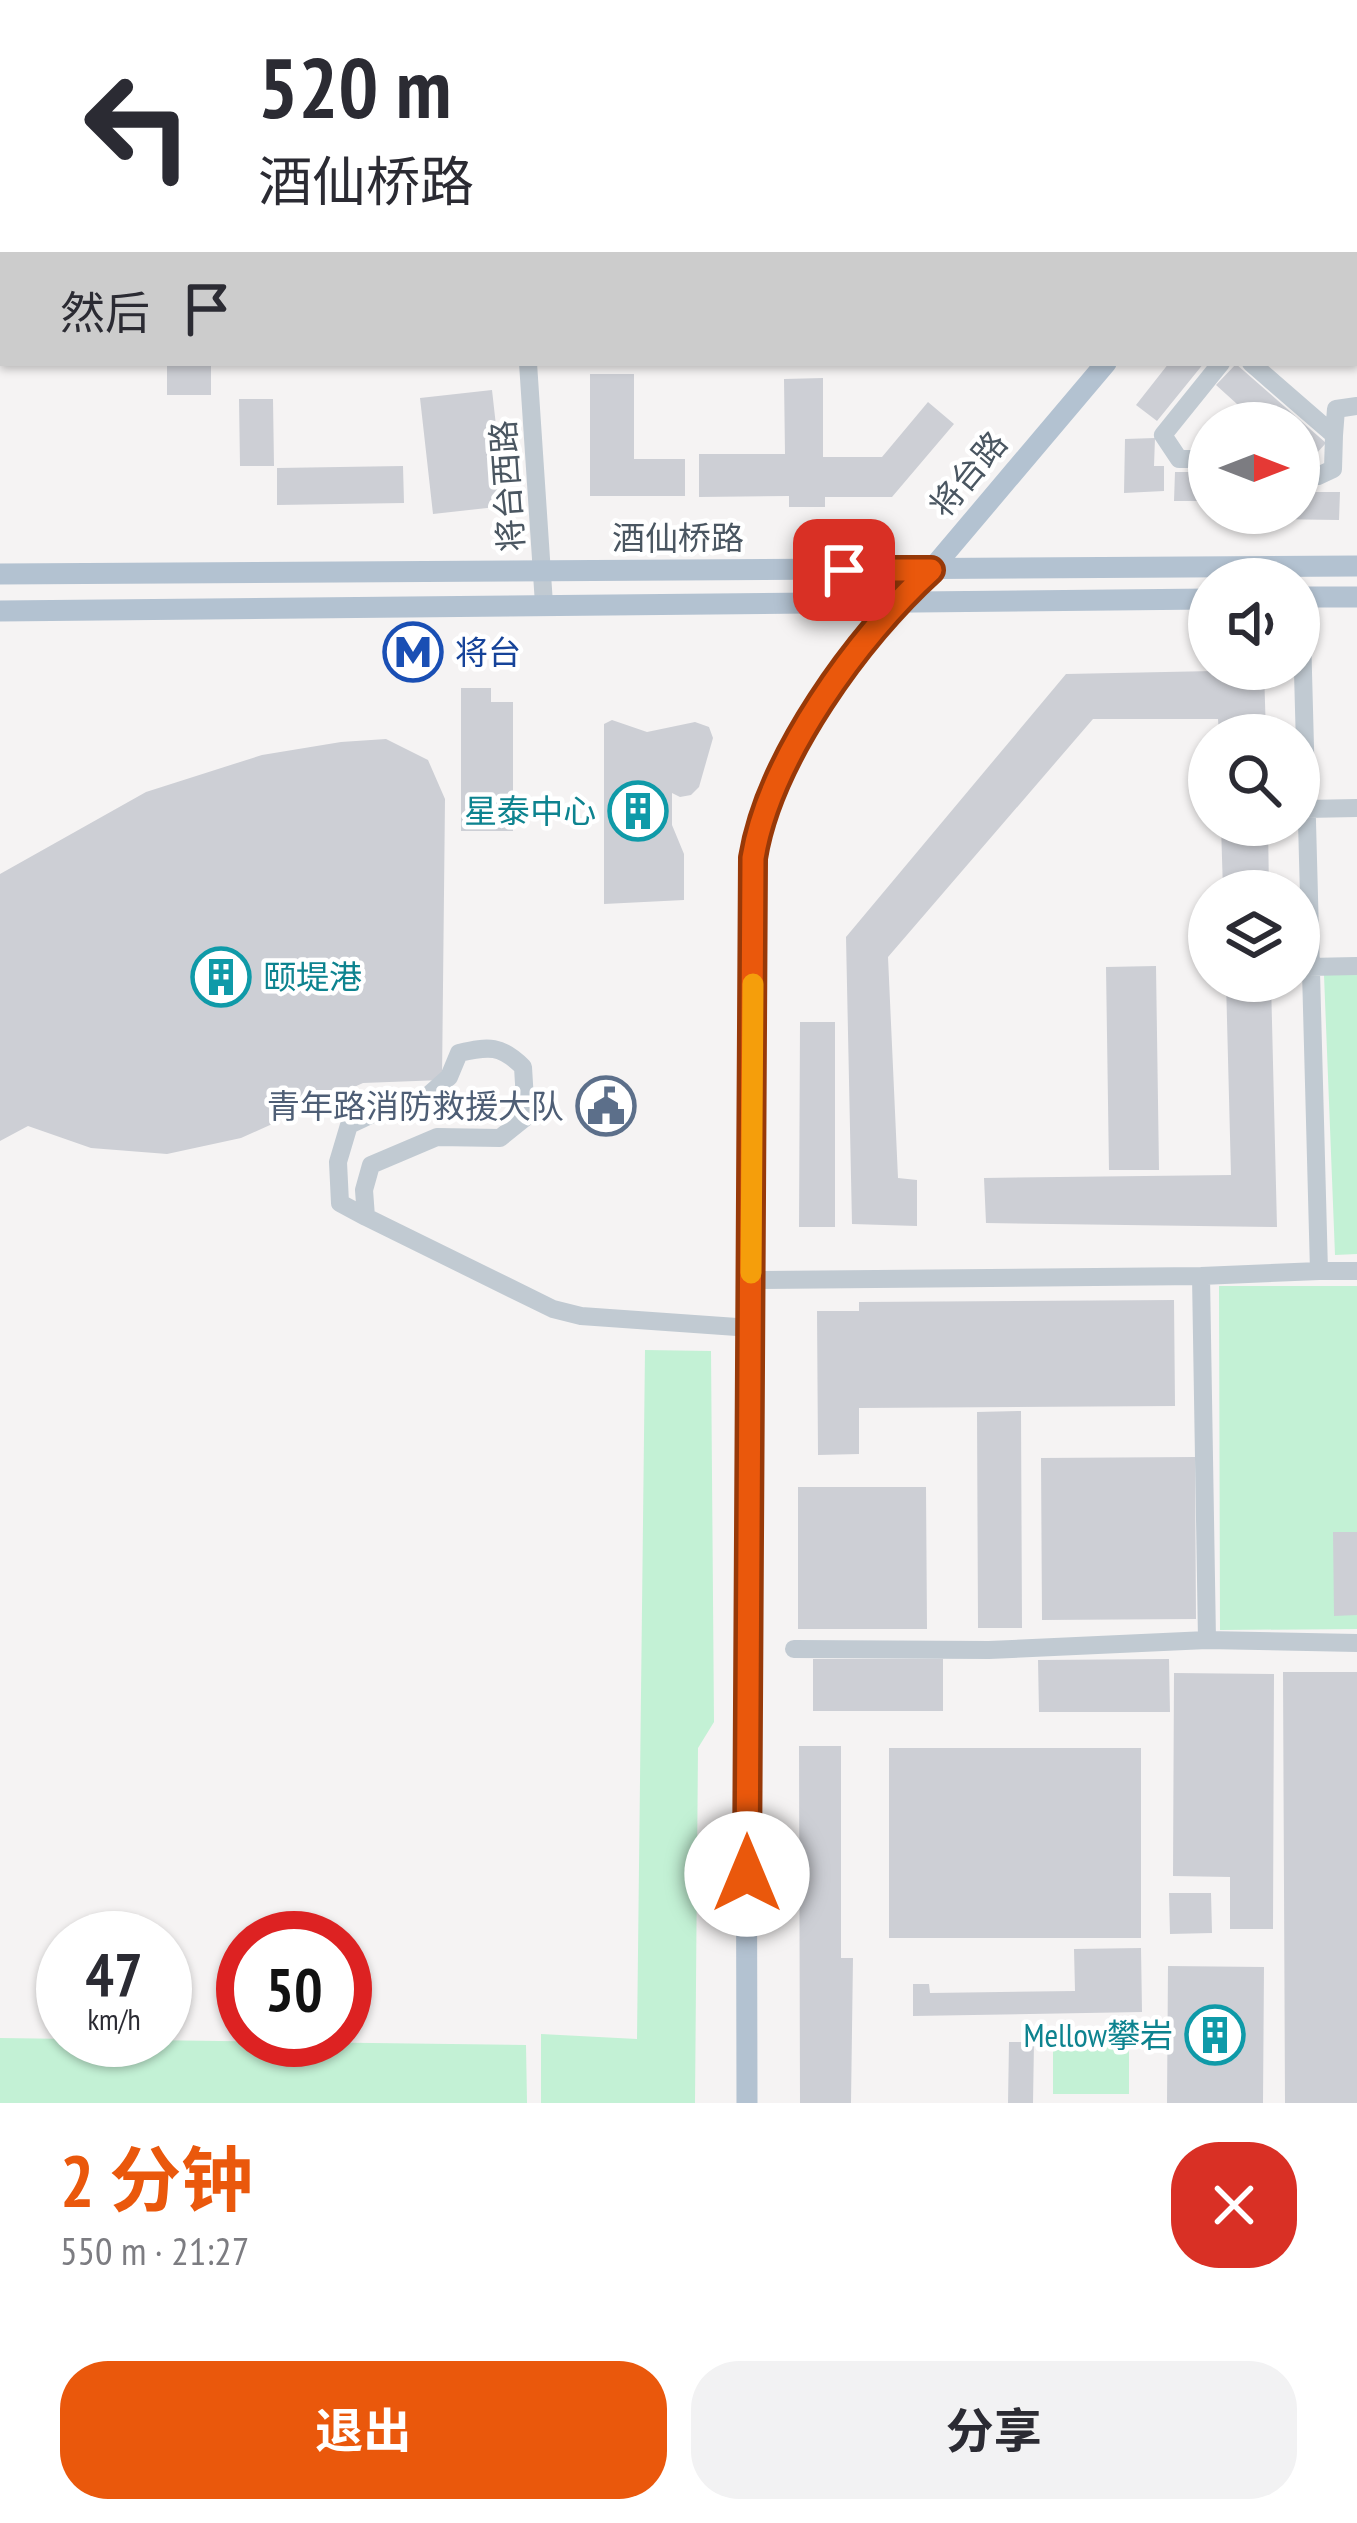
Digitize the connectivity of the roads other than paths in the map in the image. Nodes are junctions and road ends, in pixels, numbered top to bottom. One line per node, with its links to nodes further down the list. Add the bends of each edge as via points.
1 (528, 366): 13 (street, 将台西路)
2 (1103, 366): 12 (main road, 将台路)
3 (1219, 366): 5 (street)
4 (1254, 366): 8 (street)
5 (1190, 402)
6 (1188, 404): 9 (street, via 1163,435 1179,459)
7 (1357, 406): 8 (street, via 1336,409)
8 (1334, 435): 10 (street, via 1333,470)
9 (1188, 459)
10 (1320, 475)
11 (1357, 566): 12 (main road, 酒仙桥路)
12 (931, 570): 13 (main road, 酒仙桥路); 18 (main road, 将台路)
13 (543, 572): 14 (main road, 酒仙桥路); 19 (street, 将台西路)
14 (0, 574)
15 (1320, 597): 16 (main road)
16 (1357, 597)
17 (1188, 599): 18 (main road, 酒仙桥路)
18 (897, 600): 19 (main road, 酒仙桥路); 30 (main road, 将台路, via 804,728 758,828)
19 (544, 604): 20 (main road, 酒仙桥路)
20 (0, 610)
21 (1357, 808): 22 (street)
22 (1320, 809)
23 (1357, 966): 24 (street)
24 (1320, 967)
25 (1310, 1002): 27 (street)
26 (366, 1216): 26 (street, via 340,1203 338,1162 349,1125 422,1101 449,1077 459,1053 509,1053 523,1067 526,1117 500,1138 437,1137 371,1165); 31 (street, via 553,1309)
27 (1319, 1271): 28 (street); 29 (street)
28 (1357, 1271)
29 (1201, 1276): 30 (street); 32 (street)
30 (751, 1280): 31 (main road, 将台路)
31 (751, 1328): 35 (main road, 将台路)
32 (1207, 1640): 33 (street); 34 (street)
33 (1357, 1643)
34 (794, 1649)
35 (747, 2103)

